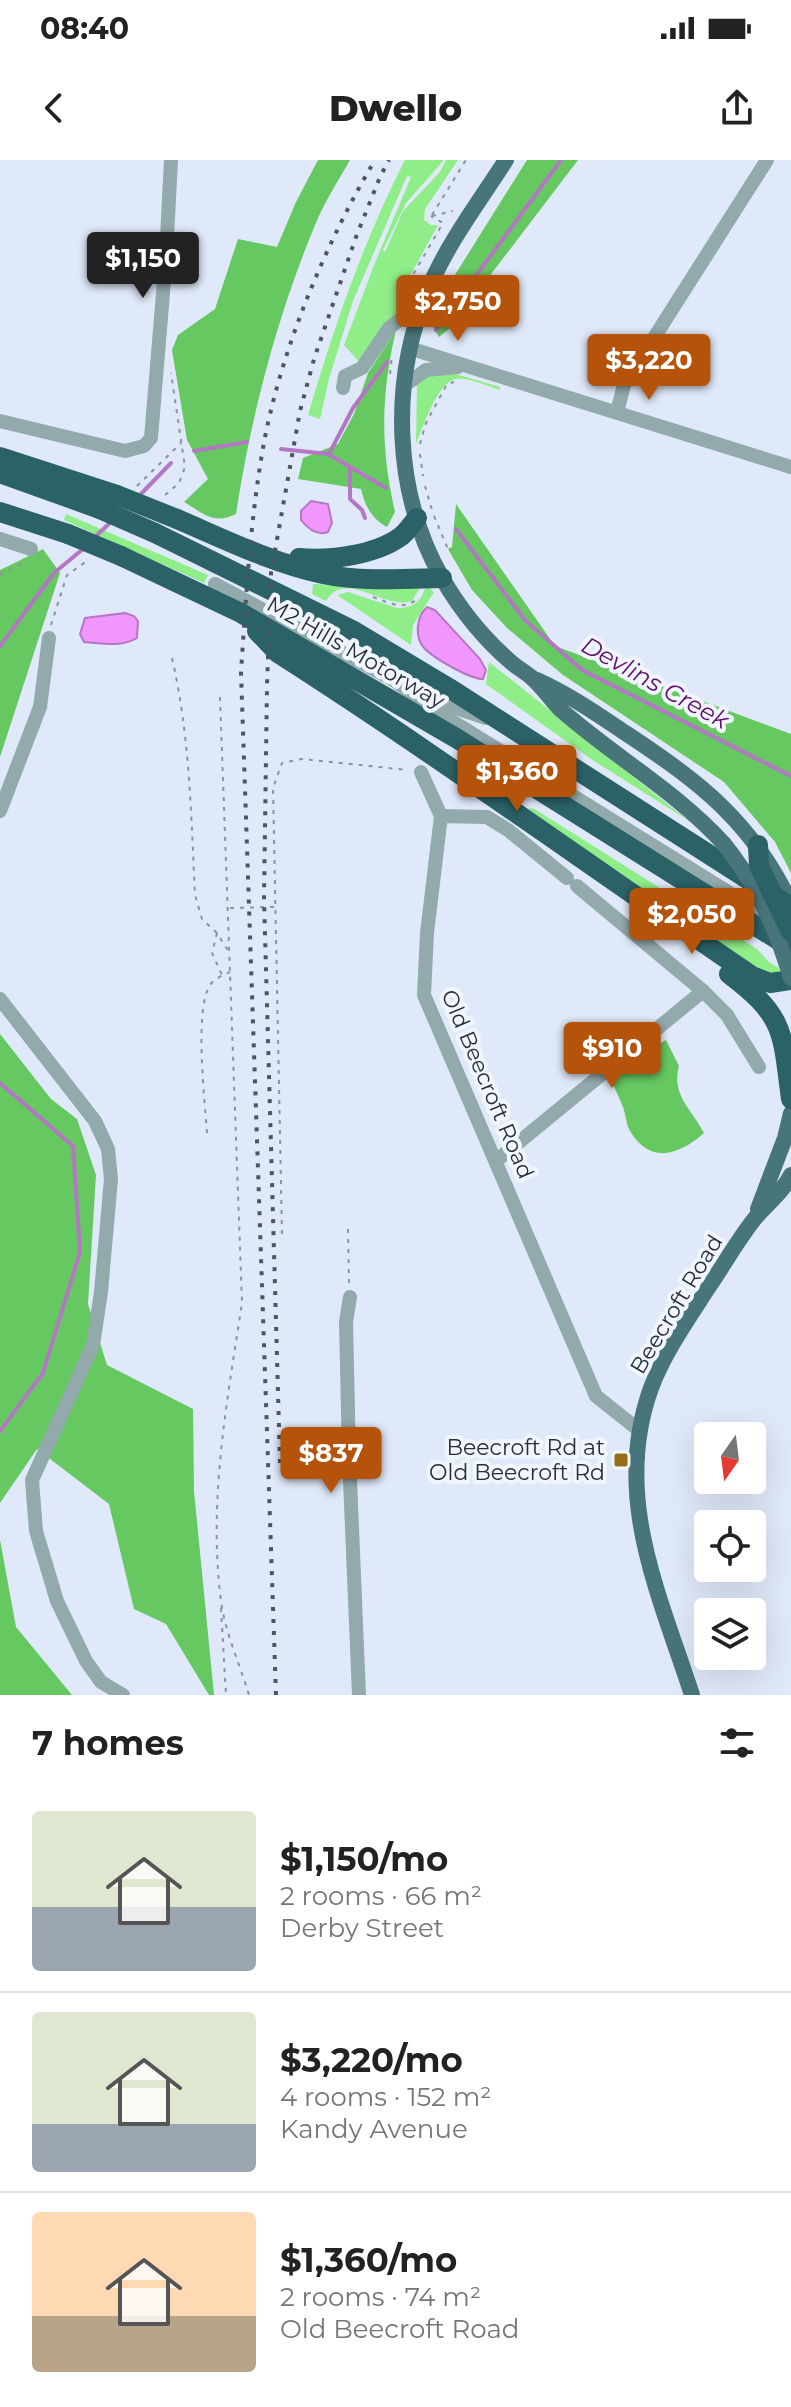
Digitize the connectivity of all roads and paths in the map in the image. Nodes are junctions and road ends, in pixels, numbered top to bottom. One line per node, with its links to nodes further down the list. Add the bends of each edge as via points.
1 (171, 160): 14 (street, via 151,438 144,446 125,451)
2 (466, 160): 5 (path)
3 (506, 160): 6 (main road, via 438,268)
4 (767, 160): 13 (street, via 624,385)
5 (431, 216)
6 (416, 322): 7 (main road); 12 (street, via 402,318 389,328 362,368 345,376)
7 (409, 348): 8 (street); 11 (main road)
8 (475, 367): 11 (street, via 426,370); 13 (street)
9 (170, 368): 15 (path)
10 (460, 380): 24 (path, via 447,384 419,446 423,480)
11 (405, 385): 22 (main road, via 403,451)
12 (343, 388)
13 (617, 412): 17 (street)
14 (0, 421)
15 (182, 442): 19 (path); 20 (path, via 185,467 179,483)
16 (0, 457): 19 (highway)
17 (791, 467)
18 (0, 473): 39 (highway, M2 Hills Motorway, bridge, via 155,533 334,620)
19 (126, 491): 26 (highway, bridge)
20 (157, 503)
21 (5, 513): 23 (street); 33 (highway, M2 Hills Motorway, bridge, via 121,556)
22 (417, 518): 26 (highway, via 400,537 343,558); 29 (main road)
23 (0, 539): 25 (street)
24 (448, 549)
25 (29, 555): 28 (path)
26 (263, 556): 29 (highway, via 324,574)
27 (81, 566): 34 (path, via 67,575)
28 (0, 575)
29 (442, 578): 36 (main road, via 483,634)
30 (215, 584): 37 (street)
31 (423, 591): 32 (path, via 406,606)
32 (364, 594)
33 (241, 613): 44 (highway, via 278,653); 50 (highway, M2 Hills Motorway, via 456,738)
34 (49, 638): 41 (street, via 40,707)
35 (172, 658): 49 (path, via 186,740 195,895 202,919)
36 (532, 678): 43 (main road, via 569,694 695,781 726,808); 54 (main road, bridge, via 559,708 724,844 758,893)
37 (395, 681): 39 (street, via 438,703); 48 (street)
38 (220, 697): 47 (path)
39 (502, 723): 45 (highway, M2 Hills Motorway)
40 (421, 772): 42 (street); 46 (path, via 302,759 282,763 273,788)
41 (0, 811)
42 (441, 816): 55 (street, via 487,817 508,830); 61 (street, Old Beecroft Road, via 424,995)
43 (758, 855): 45 (main road, via 779,878); 48 (highway, bridge)
44 (614, 883): 54 (highway, via 752,976 770,983); 58 (highway, via 769,1009 782,1033)
45 (791, 906)
46 (275, 907): 47 (path); 65 (path)
47 (229, 908): 51 (path)
48 (791, 932)
49 (217, 933): 51 (path); 53 (path, via 212,953)
50 (791, 948)
51 (230, 953): 52 (path)
52 (230, 972): 53 (path); 68 (path, via 242,1303 218,1475)
53 (222, 976): 60 (path, via 211,982 206,994 202,1030)
54 (791, 979)
55 (703, 991): 57 (street, via 727,1015); 61 (street)
56 (0, 999): 69 (street, via 95,1121 108,1149 111,1179 93,1345 32,1480 36,1531 57,1601 86,1661 101,1682)
57 (759, 1067)
58 (791, 1099)
59 (791, 1113): 63 (main road, Beecroft Road)
60 (207, 1133)
61 (496, 1161): 67 (street, Old Beecroft Road, via 596,1396)
62 (791, 1175): 63 (main road, Beecroft Road)
63 (755, 1218): 67 (main road, Beecroft Road, via 667,1354)
64 (348, 1229): 66 (path)
65 (282, 1234)
66 (350, 1297): 72 (street, via 348,1426)
67 (640, 1431): 73 (main road, Beecroft Road, via 635,1478 640,1526)
68 (221, 1604): 70 (path); 71 (path)
69 (123, 1695)
70 (226, 1695)
71 (249, 1695)
72 (359, 1695)
73 (692, 1695)

